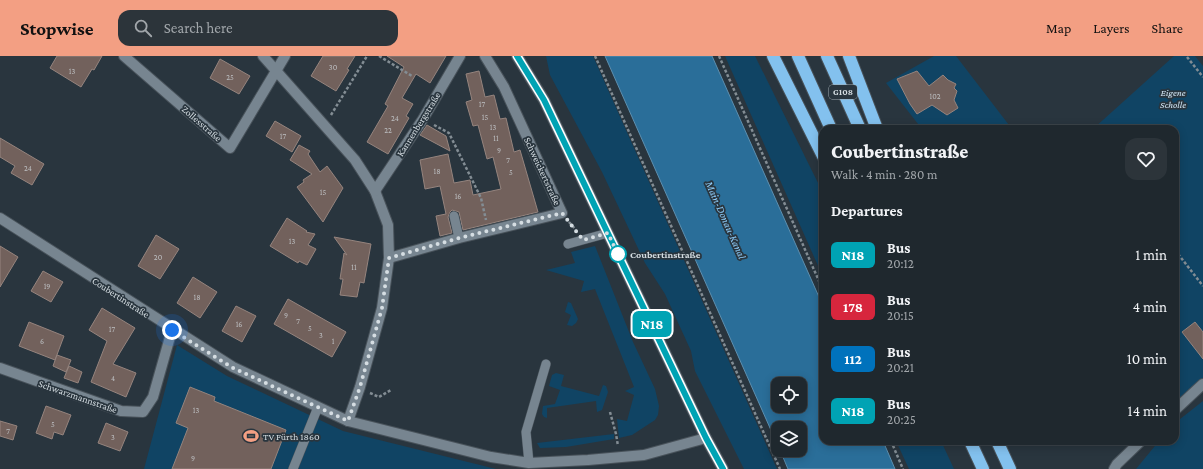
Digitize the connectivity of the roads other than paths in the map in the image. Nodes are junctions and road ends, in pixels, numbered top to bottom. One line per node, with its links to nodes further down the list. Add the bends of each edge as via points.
1 (124, 56): 11 (street, Zollesstraße, via 230,148)
2 (263, 56): 11 (street)
3 (285, 56): 11 (street)
4 (460, 56): 16 (street, Kannenbergstraße, via 423,119)
5 (484, 56): 20 (street, Schweickertstraße, via 504,87 562,213)
6 (517, 56): 19 (street, via 544,100)
7 (773, 56): 15 (highway)
8 (798, 56): 12 (highway, G108)
9 (827, 56): 13 (highway, G108)
10 (848, 56): 14 (highway)
11 (276, 71): 16 (street, via 354,160)
12 (829, 125)
13 (858, 125)
14 (875, 125)
15 (819, 148)
16 (375, 191): 22 (street, via 388,225)
17 (454, 216): 20 (lane)
18 (0, 218): 23 (street, Coubertinstraße)
19 (608, 233): 21 (lane); 30 (street)
20 (459, 238): 22 (street, Schweickertstraße)
21 (568, 244)
22 (389, 258): 29 (street, via 382,308)
23 (172, 330): 25 (street, Schwarzmannstraße, via 153,398 142,412 121,411); 28 (street, Coubertinstraße, via 233,368)
24 (546, 364): 34 (lane, via 526,432)
25 (0, 368)
26 (1203, 384): 27 (street)
27 (1179, 406)
28 (318, 407): 29 (street, Coubertinstraße); 35 (lane)
29 (348, 421): 34 (street, Coubertinstraße, via 491,457)
30 (706, 438): 34 (street, Coubertinstraße, via 644,454); 36 (street)
31 (972, 445): 37 (highway)
32 (1000, 445): 38 (highway)
33 (1138, 445): 39 (street)
34 (529, 463)
35 (293, 469)
36 (723, 469)
37 (983, 469)
38 (1010, 469)
39 (1114, 469)

